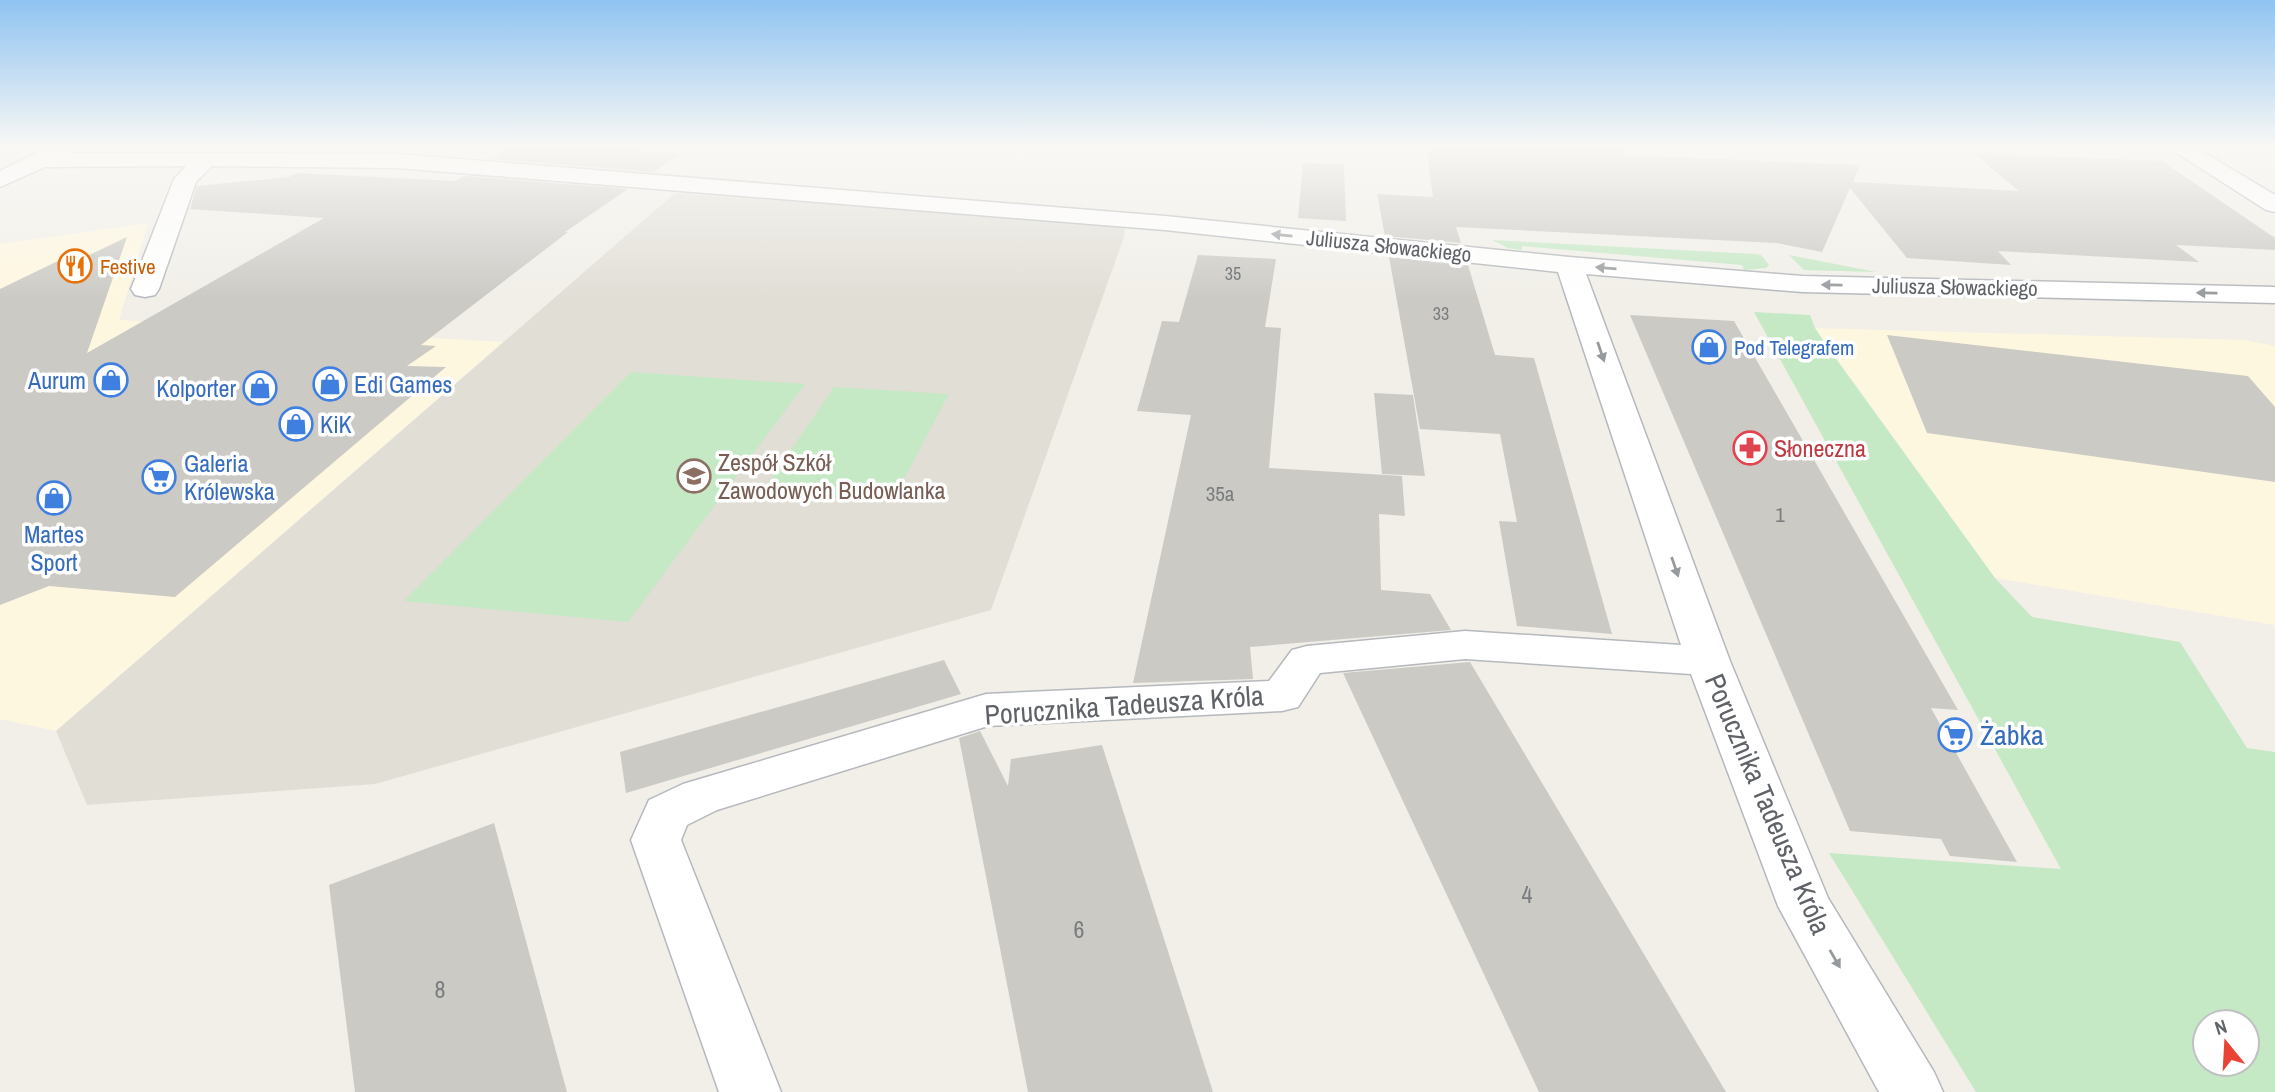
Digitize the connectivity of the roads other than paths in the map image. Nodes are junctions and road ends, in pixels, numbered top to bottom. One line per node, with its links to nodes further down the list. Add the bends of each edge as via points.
1 (178, 197): 4 (street)
2 (847, 197): 3 (street, Juliusza Słowackiego, one-way to 2, via 1165,223)
3 (1569, 265): 5 (street, Juliusza Słowackiego, one-way to 3, via 1802,284); 6 (street, Porucznika Tadeusza Króla, one-way to 6)
4 (145, 289)
5 (2275, 295)
6 (1708, 661): 7 (street, Porucznika Tadeusza Króla, via 1465,645 1307,660 1282,695 986,710 700,797 667,813 656,840); 8 (street, Porucznika Tadeusza Króla, one-way to 8, via 1805,906)
7 (750, 1092)
8 (1912, 1092)

